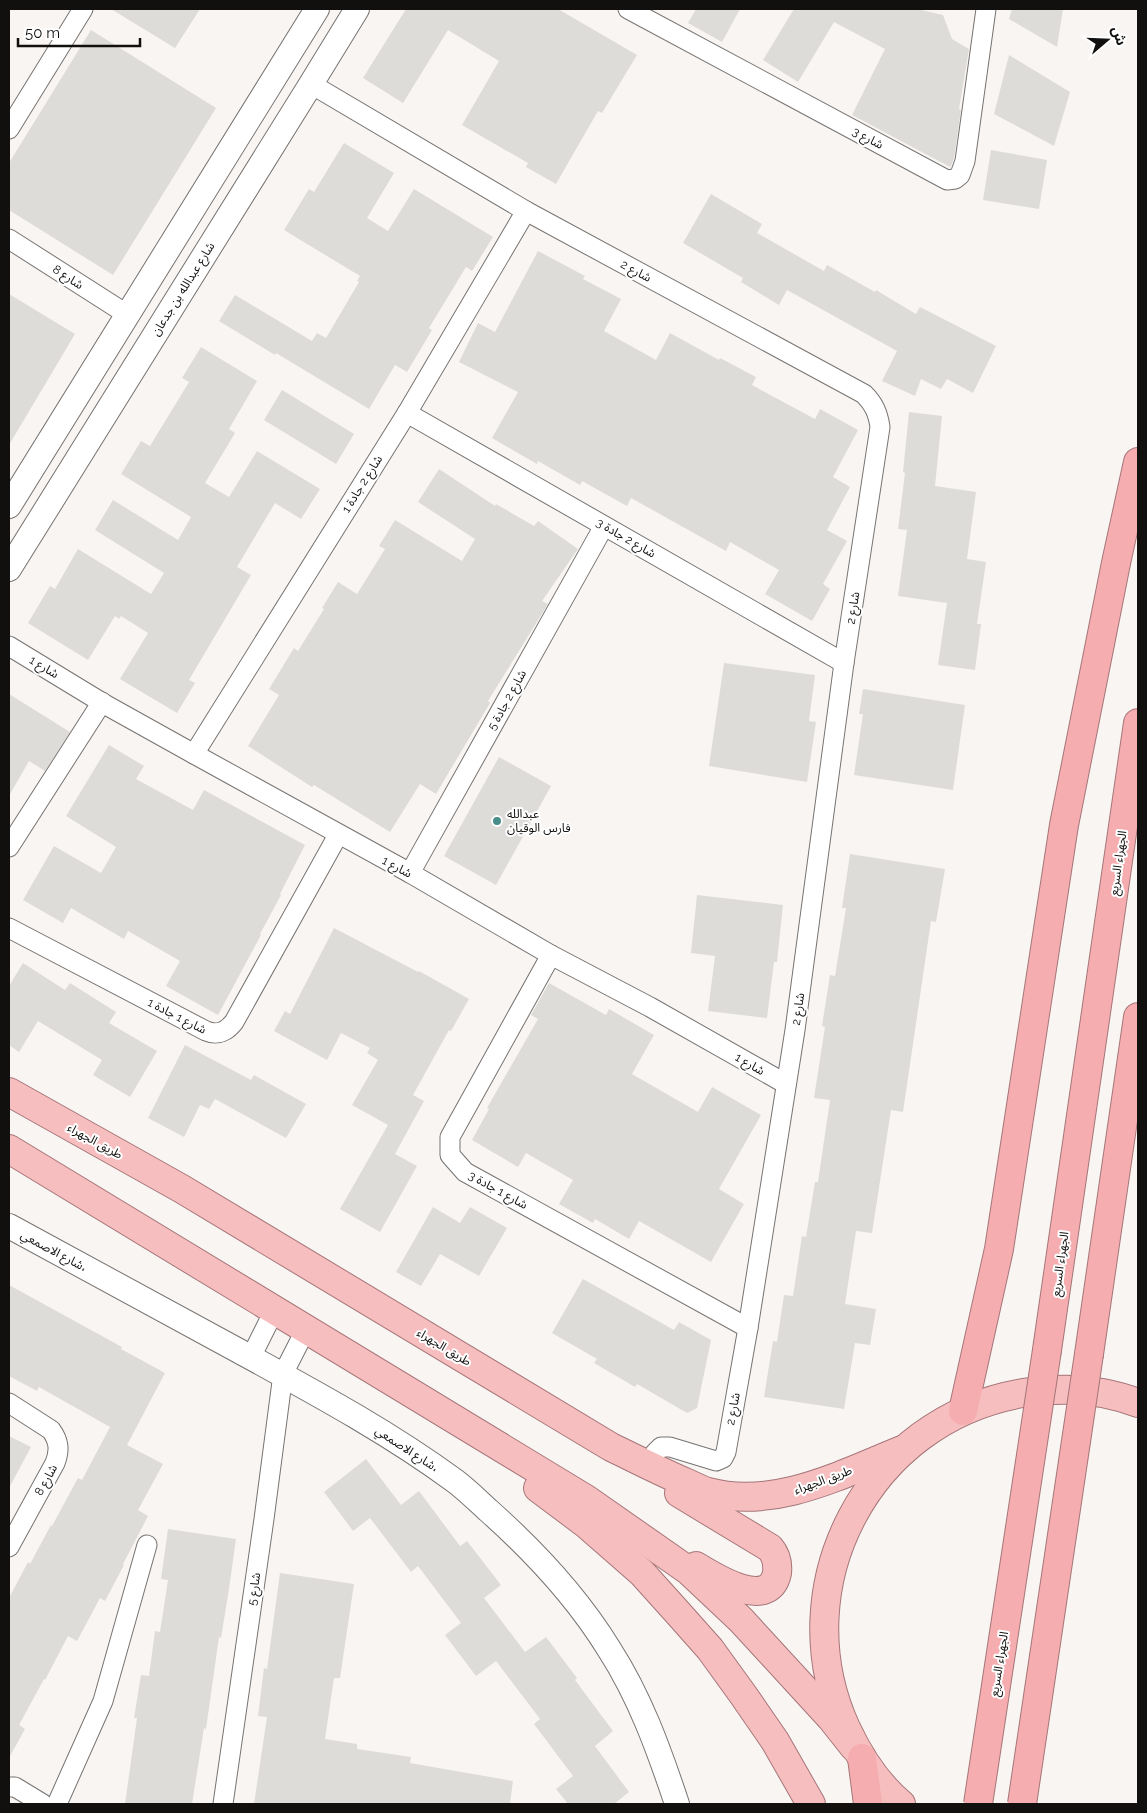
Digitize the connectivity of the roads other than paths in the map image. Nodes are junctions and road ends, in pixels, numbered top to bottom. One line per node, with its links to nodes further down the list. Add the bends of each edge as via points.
1 (83, 9): 7 (street)
2 (317, 9): 10 (street)
3 (357, 9): 6 (street, شارع عبدالله بن جدعان)
4 (628, 9): 5 (street, شارع 3, via 947,180 960,175 965,161)
5 (986, 9)
6 (312, 84): 8 (street, شارع 2); 13 (street, شارع عبدالله بن جدعان)
7 (9, 129)
8 (526, 211): 11 (street, شارع 2 جادة 1); 21 (street, شارع 2, via 864,394 876,408 880,427)
9 (9, 239): 10 (street, شارع 8)
10 (128, 315): 12 (street)
11 (407, 414): 18 (street, شارع 2 جادة 3); 24 (street, شارع 2 جادة 1)
12 (58, 429): 13 (street, via 61,450 71,454); 15 (street)
13 (82, 451): 16 (street, شارع عبدالله بن جدعان)
14 (1138, 462): 43 (highway, via 1064,825 999,1250)
15 (36, 463): 16 (street, via 47,459 55,461 62,470); 17 (street)
16 (63, 482): 19 (street, شارع عبدالله بن جدعان)
17 (9, 506)
18 (604, 526): 21 (street, شارع 2 جادة 3); 27 (street, شارع 2 جادة 5)
19 (9, 569)
20 (9, 646): 22 (street, شارع 1)
21 (844, 663): 31 (street, شارع 2, via 796,1030)
22 (102, 702): 24 (street, شارع 1); 26 (street)
23 (1138, 723): 59 (highway, الجهراء السريع, bridge, via 1048,1350)
24 (194, 754): 25 (street, شارع 1)
25 (338, 835): 27 (street, شارع 1); 28 (street, شارع 1 جادة 1, via 234,1022 227,1030 216,1034 206,1032)
26 (9, 847)
27 (410, 873): 29 (street, شارع 1)
28 (9, 928)
29 (551, 955): 31 (street, شارع 1); 36 (street, شارع 1 جادة 3, via 450,1137 450,1155 464,1172)
30 (1138, 1017): 60 (highway, bridge)
31 (786, 1084): 36 (street, شارع 2)
32 (9, 1092): 44 (highway, طريق الجهراء, via 182,1189)
33 (9, 1149): 35 (highway)
34 (9, 1226): 38 (street, شارع الاصمعي،)
35 (274, 1310): 37 (highway); 38 (street)
36 (748, 1328): 46 (street, شارع 2, via 723,1458 716,1460 661,1447)
37 (306, 1329): 39 (street); 42 (highway)
38 (251, 1357): 39 (street, شارع الاصمعي،)
39 (283, 1374): 54 (street, شارع 5); 55 (street, شارع الاصمعي،, via 406,1447 457,1482 543,1564 576,1601 637,1698)
40 (9, 1403): 49 (street, شارع 8, via 51,1430 59,1449 55,1463)
41 (1138, 1403): 43 (highway, via 1086,1390 1044,1390 1002,1397)
42 (432, 1406): 47 (highway); 56 (highway, via 586,1524 642,1573 710,1649 739,1688 775,1741)
43 (963, 1410): 45 (highway)
44 (611, 1447): 46 (highway, طريق الجهراء); 47 (highway, via 770,1548 777,1563 774,1581 758,1592 743,1590)
45 (902, 1450): 46 (highway, طريق الجهراء, via 805,1488 772,1496 708,1492); 50 (highway, via 854,1510 837,1547 827,1587 823,1628 827,1669 837,1709)
46 (648, 1465)
47 (586, 1499): 50 (highway, via 689,1571 741,1620)
48 (147, 1546): 53 (street, via 103,1701)
49 (9, 1547)
50 (858, 1752): 57 (highway); 58 (highway, via 873,1775)
51 (9, 1787): 52 (street)
52 (43, 1804)
53 (57, 1804)
54 (224, 1804)
55 (677, 1804)
56 (811, 1804)
57 (868, 1804)
58 (901, 1804)
59 (978, 1804)
60 (1022, 1804)

